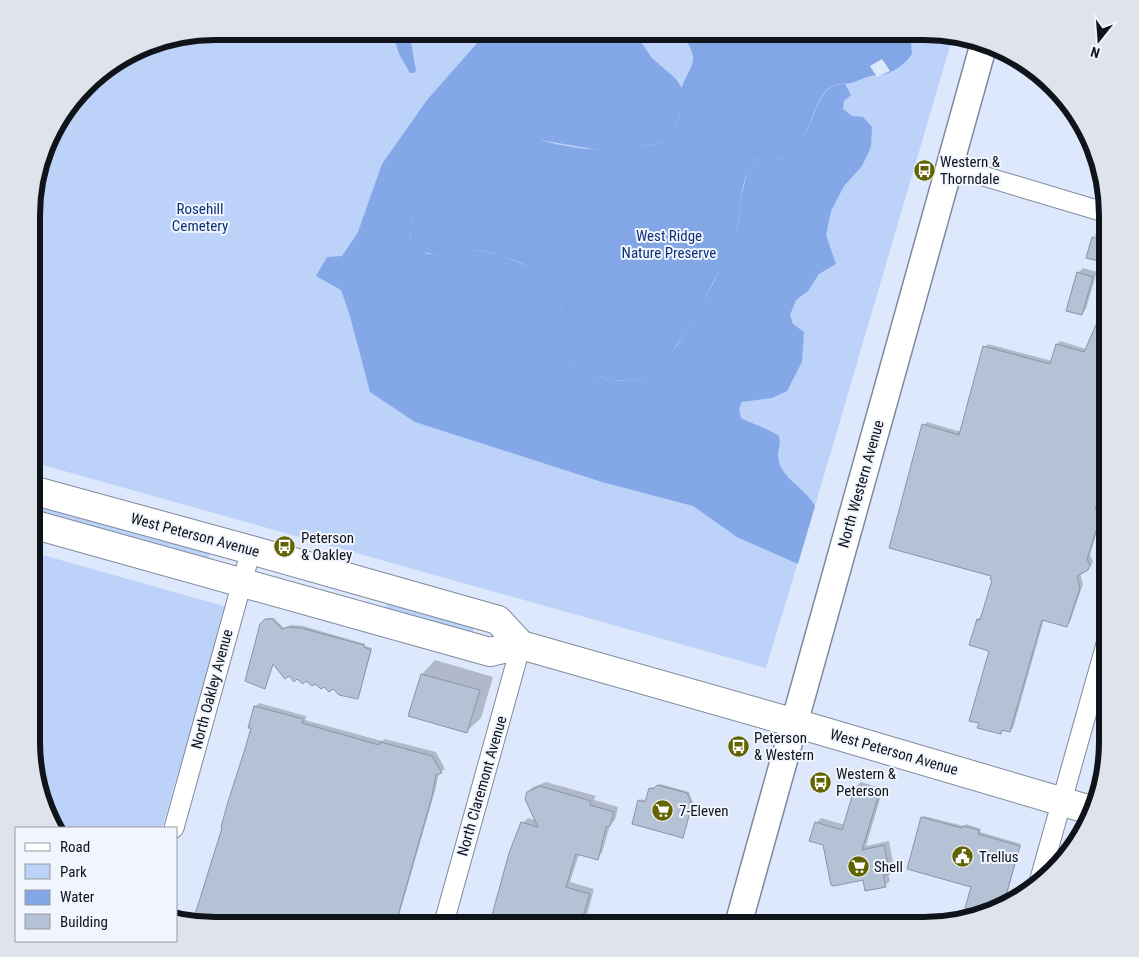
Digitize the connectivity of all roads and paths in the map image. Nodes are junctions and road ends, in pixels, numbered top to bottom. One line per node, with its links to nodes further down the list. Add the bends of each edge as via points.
1 (982, 50): 2 (main road, North Western Avenue)
2 (950, 166): 3 (street); 10 (main road, North Western Avenue)
3 (1099, 211)
4 (40, 492): 6 (main road, West Peterson Avenue)
5 (40, 526): 7 (main road, West Peterson Avenue)
6 (251, 550): 7 (street, North Oakley Avenue); 8 (main road, West Peterson Avenue, via 498,620)
7 (242, 582): 8 (main road, West Peterson Avenue, via 490,652); 13 (street, North Oakley Avenue)
8 (521, 646): 10 (main road, West Peterson Avenue); 15 (street, North Claremont Avenue)
9 (1099, 669): 11 (street)
10 (795, 723): 11 (main road, West Peterson Avenue); 16 (main road, North Western Avenue)
11 (1061, 802): 12 (main road, West Peterson Avenue); 14 (street)
12 (1086, 809)
13 (174, 827)
14 (1042, 871)
15 (446, 917)
16 (741, 917)

